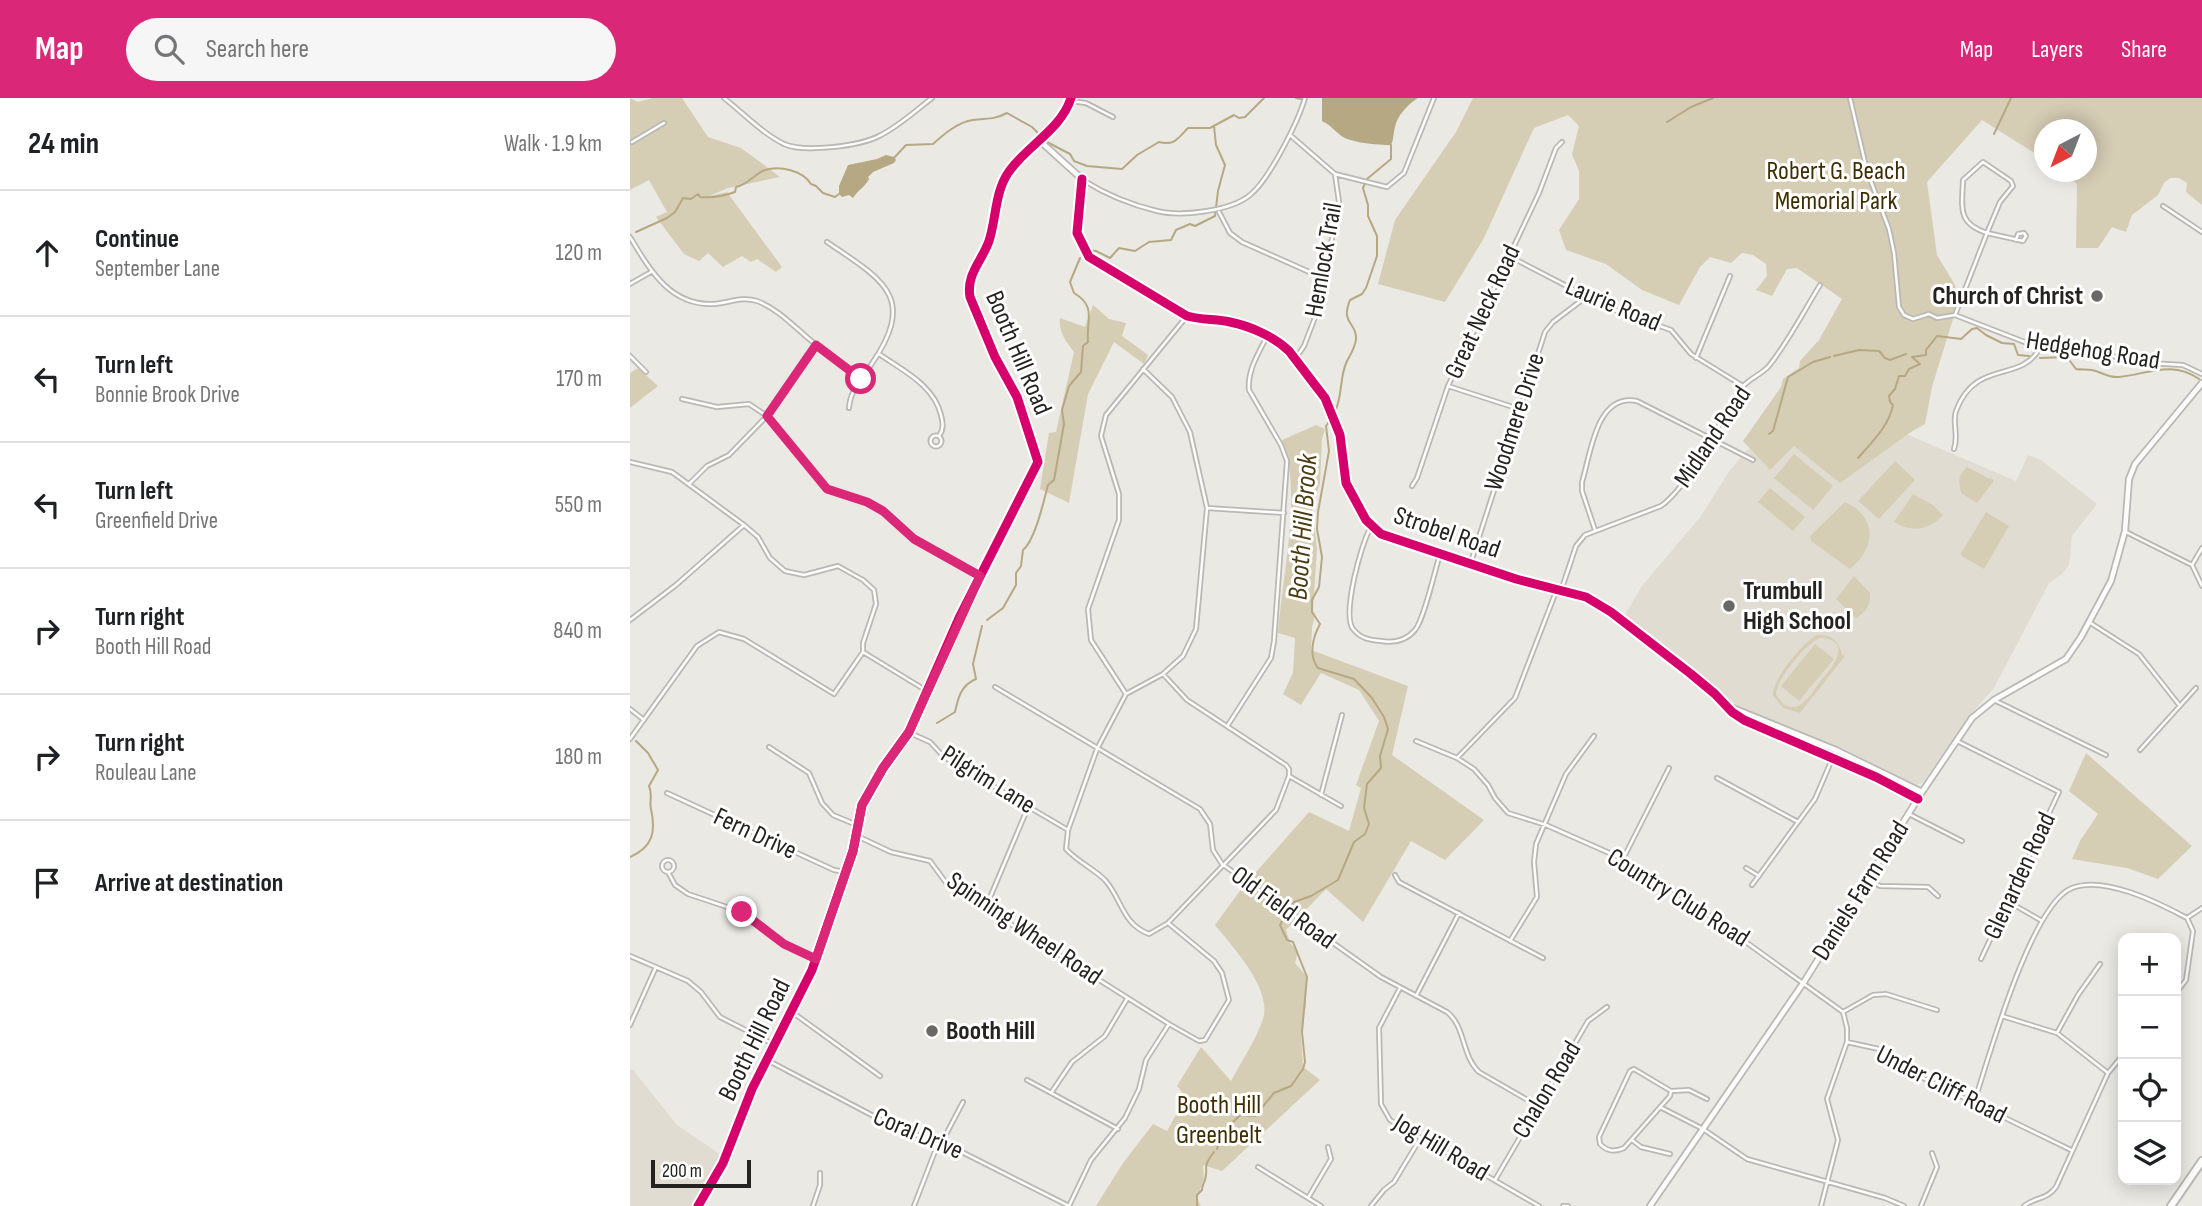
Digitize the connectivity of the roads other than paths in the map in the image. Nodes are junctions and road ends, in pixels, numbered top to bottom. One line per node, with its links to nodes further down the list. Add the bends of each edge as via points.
1 (724, 98): 2 (street, via 777,140 809,149 870,141)
2 (932, 98)
3 (1306, 98): 9 (street)
4 (1434, 98): 13 (street, via 1404,173 1387,187)
5 (1850, 98): 29 (street, via 1867,171 1895,253 1901,312 1913,319)
6 (1071, 99): 7 (street); 11 (street, Booth Hill Road)
7 (1113, 117)
8 (664, 123): 10 (street)
9 (1290, 135): 13 (street, Hemlock Trail); 16 (street, via 1251,195)
10 (631, 141)
11 (1040, 141): 14 (street); 66 (street, Booth Hill Road, via 1007,174 989,243 970,278 970,297 1017,397 1038,462)
12 (1562, 142): 22 (street, Great Neck Road)
13 (1335, 174): 25 (street, Hemlock Trail, via 1339,202)
14 (1082, 179): 16 (street, via 1122,200 1159,212); 30 (street, Strobel Road, via 1077,233 1089,257)
15 (2163, 206): 17 (street)
16 (1216, 211): 25 (street, via 1241,242)
17 (2202, 232)
18 (1987, 233): 18 (street, via 2000,202 2013,186 1983,162 1963,180 1962,214 1970,225); 20 (street); 29 (street)
19 (630, 237): 23 (street)
20 (2016, 240)
21 (827, 242): 34 (street, via 875,275 892,301 894,319)
22 (1509, 256): 28 (street, Laurie Road); 43 (street, Great Neck Road)
23 (651, 272): 26 (street); 32 (street, via 673,293 697,302 755,300)
24 (1730, 276): 37 (street)
25 (1325, 279): 36 (street, Hemlock Trail, via 1312,329)
26 (630, 284)
27 (1820, 285): 44 (street, Midland Road, via 1769,365)
28 (1586, 297): 37 (street, Laurie Road, via 1671,330); 47 (street, Woodmere Drive, via 1549,326)
29 (1955, 315): 33 (street, Hedgehog Road)
30 (1186, 316): 31 (street, Strobel Road, via 1229,321); 38 (street)
31 (1267, 336): 36 (street, Strobel Road); 57 (street, via 1248,381 1287,461)
32 (816, 345): 41 (street); 48 (street)
33 (2040, 348): 40 (street, Hedgehog Road, via 2082,347 2133,362 2183,365); 51 (street, via 2029,363 1986,376 1968,390 1955,413 1958,439)
34 (879, 354): 41 (street); 49 (street, via 933,395 942,417)
35 (630, 356): 39 (street)
36 (1296, 358): 59 (street, Strobel Road, via 1332,412 1346,483)
37 (1696, 358): 44 (street, Laurie Road)
38 (1143, 369): 56 (street, via 1172,397 1190,432); 76 (street, via 1105,415 1101,436 1119,494 1119,520 1088,608 1091,640)
39 (646, 372)
40 (2202, 374)
41 (861, 379): 46 (street)
42 (2202, 383): 61 (street, Daniels Farm Road, via 2135,464 2129,479)
43 (1448, 386): 47 (street); 55 (street, Great Neck Road)
44 (1743, 386): 50 (street, Midland Road)
45 (682, 399): 48 (street, via 717,407 749,404)
46 (849, 408)
47 (1520, 409): 64 (street, Woodmere Drive)
48 (767, 416): 54 (street, via 729,455 707,466); 66 (street, via 827,489 883,511 914,539)
49 (939, 436)
50 (1711, 440): 52 (street); 60 (street, Midland Road, via 1672,499); 60 (street, via 1637,401 1614,404 1600,421 1582,482)
51 (1954, 449)
52 (1752, 460)
53 (630, 462): 54 (street, via 656,466)
54 (689, 484): 58 (street)
55 (1412, 486)
56 (1207, 508): 57 (street); 72 (street, via 1196,629 1183,656)
57 (1284, 513): 84 (street, via 1271,658)
58 (744, 525): 69 (street); 71 (street, via 785,571 804,575 838,566 874,590 876,604)
59 (1371, 527): 63 (street, Strobel Road, via 1392,539); 63 (street, via 1360,551 1349,615 1352,628 1363,639 1392,643 1417,629)
60 (1595, 530): 68 (street, Midland Road, via 1576,546)
61 (2125, 531): 65 (street); 70 (street, Daniels Farm Road, via 2111,580)
62 (2202, 548): 65 (street)
63 (1440, 554): 64 (street, Strobel Road)
64 (1470, 565): 68 (street, Strobel Road)
65 (2192, 565): 67 (street)
66 (980, 576): 75 (street, Booth Hill Road)
67 (2202, 586)
68 (1559, 590): 78 (street, Strobel Road, via 1586,597 1611,612); 97 (street, Midland Road, via 1515,698)
69 (630, 620)
70 (2089, 622): 77 (street, Daniels Farm Road, via 2066,659); 79 (street, via 2139,654)
71 (863, 652): 75 (street); 82 (street, via 834,694 744,639 719,632 697,646)
72 (1163, 674): 76 (street); 84 (street, via 1187,700)
73 (995, 687): 92 (street, Old Field Road)
74 (2196, 688): 79 (street)
75 (927, 691): 86 (street, Booth Hill Road)
76 (1126, 694): 92 (street)
77 (1994, 700): 90 (street, Daniels Farm Road, via 1972,718); 95 (street)
78 (1727, 706): 83 (street, Strobel Road); 85 (street, Strobel Road)
79 (2180, 706): 94 (street)
80 (630, 709): 82 (street)
81 (1342, 715): 103 (street)
82 (645, 719): 88 (street)
83 (1761, 721): 85 (street); 93 (street, Strobel Road)
84 (1227, 726): 99 (street, via 1286,765)
85 (1759, 727): 96 (street, Strobel Road)
86 (909, 732): 105 (street, Pilgrim Lane, via 930,743 943,757); 109 (street, Booth Hill Road, via 862,805)
87 (1594, 736): 110 (street, via 1566,774)
88 (630, 739)
89 (1416, 741): 97 (street, Country Club Road)
90 (1957, 741): 101 (street, Daniels Farm Road); 124 (street, Glenarden Road, via 2059,793)
91 (769, 747): 109 (street, via 809,773 822,803 833,815)
92 (1097, 749): 111 (street); 115 (street, Old Field Road, via 1200,809 1210,824 1213,850)
93 (1836, 750): 96 (street); 101 (street, Strobel Road)
94 (2140, 750)
95 (2106, 755)
96 (1833, 757): 104 (street, Strobel Road); 108 (street, via 1815,799)
97 (1457, 758): 110 (street, Country Club Road, via 1474,769 1508,813)
98 (1669, 768): 114 (street)
99 (1289, 776): 103 (street); 115 (street, via 1276,810)
100 (1717, 778): 108 (street)
101 (1922, 792): 104 (street, Daniels Farm Road)
102 (667, 793): 118 (street, Fern Drive)
103 (1321, 795): 106 (street)
104 (1918, 799): 107 (street, Daniels Farm Road)
105 (1029, 805): 111 (street, Pilgrim Lane); 125 (street)
106 (1341, 806)
107 (1909, 814): 113 (street); 121 (street, Daniels Farm Road)
108 (1798, 822): 120 (street)
109 (858, 825): 112 (street, Booth Hill Road)
110 (1546, 825): 114 (street, Country Club Road); 131 (street, via 1536,844 1537,897)
111 (1068, 830): 130 (street, via 1066,849 1105,880 1136,929 1149,934)
112 (857, 836): 118 (street, Booth Hill Road); 125 (street, Spinning Wheel Road, via 891,852 930,861 947,884)
113 (1962, 841)
114 (1623, 859): 138 (street, Country Club Road)
115 (1222, 864): 130 (street); 140 (street, Old Field Road)
116 (1746, 867): 120 (street)
117 (668, 872): 134 (street, via 688,894 742,912 784,944)
118 (845, 872): 134 (street, Booth Hill Road)
119 (1395, 875): 127 (street, via 1399,883)
120 (1759, 876): 122 (street)
121 (1869, 880): 123 (street, via 1880,886 1927,887); 138 (street, Daniels Farm Road)
122 (1752, 885)
123 (1938, 896)
124 (2009, 902): 129 (street); 135 (street, Glenarden Road)
125 (986, 907): 142 (street, Spinning Wheel Road)
126 (2202, 908): 128 (street)
127 (1459, 913): 131 (street); 141 (street)
128 (2188, 918): 129 (street, via 2149,899 2110,887 2084,885 2065,891); 139 (street, via 2193,931 2186,980)
129 (2042, 921): 147 (street, via 2012,981)
130 (1168, 923): 149 (street, Spinning Wheel Road, via 1214,961 1222,972 1229,1000 1205,1040)
131 (1510, 941): 133 (street)
132 (630, 956): 137 (street)
133 (1543, 958)
134 (816, 959): 145 (street, Booth Hill Road)
135 (1981, 959)
136 (2100, 964): 150 (street)
137 (656, 967): 148 (street); 152 (street, via 695,986 725,1021)
138 (1804, 982): 146 (street, Country Club Road); 166 (street, Daniels Farm Road)
139 (2181, 986)
140 (1400, 988): 141 (street, Old Field Road); 167 (street, Jog Hill Road, via 1379,1028 1381,1104 1390,1120)
141 (1416, 996): 163 (street, Old Field Road, via 1454,1018 1466,1055 1479,1072)
142 (1127, 998): 149 (street, Spinning Wheel Road); 159 (street, via 1105,1036 1072,1062)
143 (1607, 1007): 163 (street, Chalon Road, via 1588,1021)
144 (1937, 1010): 146 (street, via 1886,994 1867,997)
145 (791, 1012): 152 (street, Booth Hill Road); 156 (street)
146 (1843, 1012): 151 (street)
147 (2002, 1016): 150 (street); 162 (street)
148 (630, 1024)
149 (1169, 1024): 165 (street, via 1146,1060 1137,1094)
150 (2057, 1033): 155 (street)
151 (1847, 1042): 162 (street, Under Cliff Road, via 1888,1051 1919,1076); 178 (street, via 1827,1099 1838,1140)
152 (775, 1045): 154 (street, Booth Hill Road)
153 (2120, 1059): 155 (street)
154 (767, 1060): 169 (street, Coral Drive, via 902,1131); 180 (street, Booth Hill Road, via 723,1163)
155 (2108, 1073): 171 (street)
156 (880, 1076)
157 (1027, 1080): 159 (street)
158 (1671, 1091): 160 (street, via 1689,1090); 164 (street); 168 (street, via 1634,1069 1630,1071 1600,1144 1615,1152)
159 (1051, 1093): 165 (street)
160 (1707, 1100)
161 (963, 1102): 169 (street)
162 (1974, 1103): 171 (street, Under Cliff Road)
163 (1538, 1106): 177 (street, Chalon Road)
164 (1661, 1107): 166 (street); 168 (street)
165 (1118, 1129): 183 (street, via 1091,1160)
166 (1703, 1129): 178 (street, via 1748,1159); 187 (street, Daniels Farm Road)
167 (1420, 1139): 177 (street, Jog Hill Road); 185 (street, via 1402,1170)
168 (1632, 1140): 173 (street)
169 (940, 1142): 182 (street); 183 (street, Coral Drive)
170 (1328, 1147): 179 (street, via 1331,1159)
171 (2071, 1150): 191 (street, via 2051,1194)
172 (1932, 1153): 190 (street, via 1937,1167)
173 (1670, 1154)
174 (2202, 1161): 192 (highway)
175 (1258, 1167): 179 (street)
176 (820, 1173): 181 (street)
177 (1495, 1180): 186 (street, Jog Hill Road)
178 (1826, 1183): 188 (street); 189 (street)
179 (1308, 1198): 184 (street)
180 (698, 1206)
181 (813, 1206)
182 (914, 1206)
183 (1069, 1206)
184 (1321, 1206)
185 (1371, 1206)
186 (1539, 1206)
187 (1650, 1206)
188 (1821, 1206)
189 (1903, 1206)
190 (1921, 1206)
191 (2024, 1206)
192 (2171, 1206)

